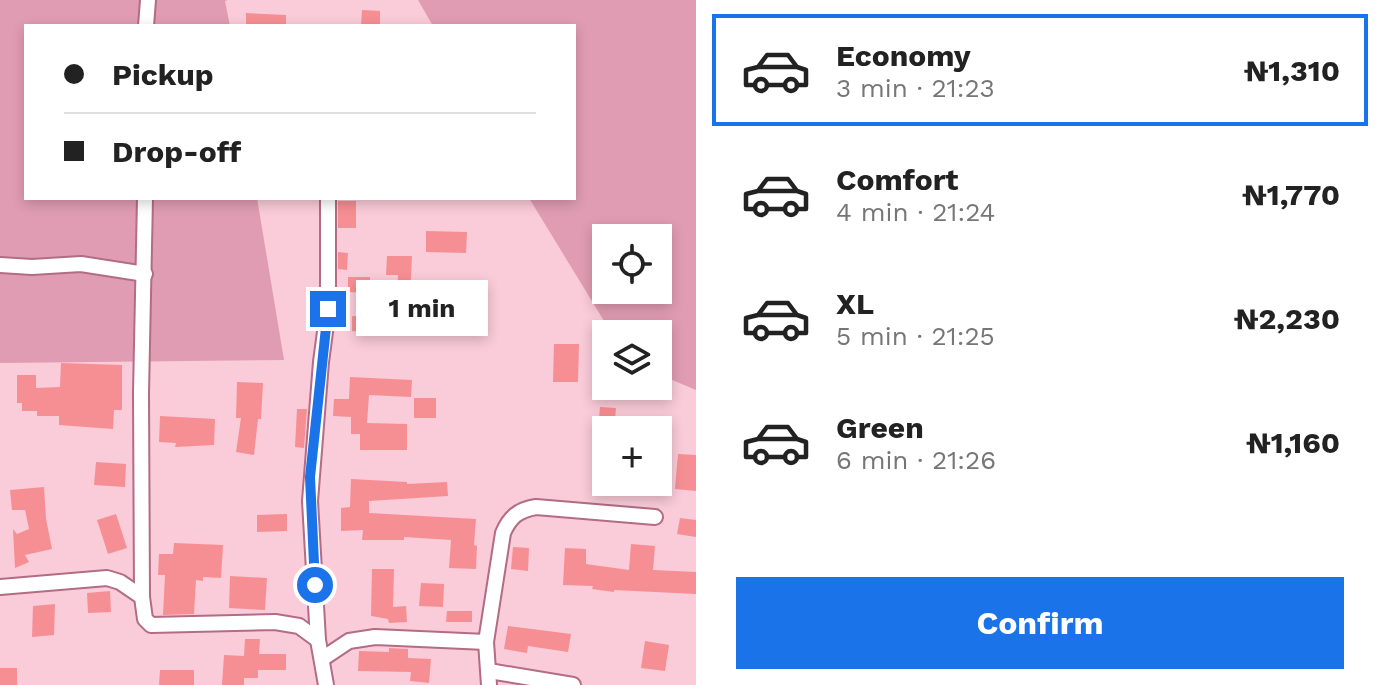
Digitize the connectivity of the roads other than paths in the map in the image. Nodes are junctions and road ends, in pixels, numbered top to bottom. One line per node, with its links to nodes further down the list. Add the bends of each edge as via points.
1 (148, 0): 2 (street)
2 (146, 24)
3 (145, 200): 6 (street)
4 (328, 200): 10 (street, via 328,309 310,477)
5 (0, 265): 6 (street, via 81,264)
6 (145, 274): 9 (street)
7 (655, 517): 11 (street, via 521,510 503,533)
8 (0, 587): 9 (street, via 107,578)
9 (142, 597): 10 (street, via 151,625 275,622 299,626)
10 (318, 640): 12 (street)
11 (486, 642): 12 (street, via 375,637 349,641); 13 (street)
12 (322, 659): 14 (street)
13 (489, 678): 15 (street)
14 (326, 685)
15 (573, 685)

